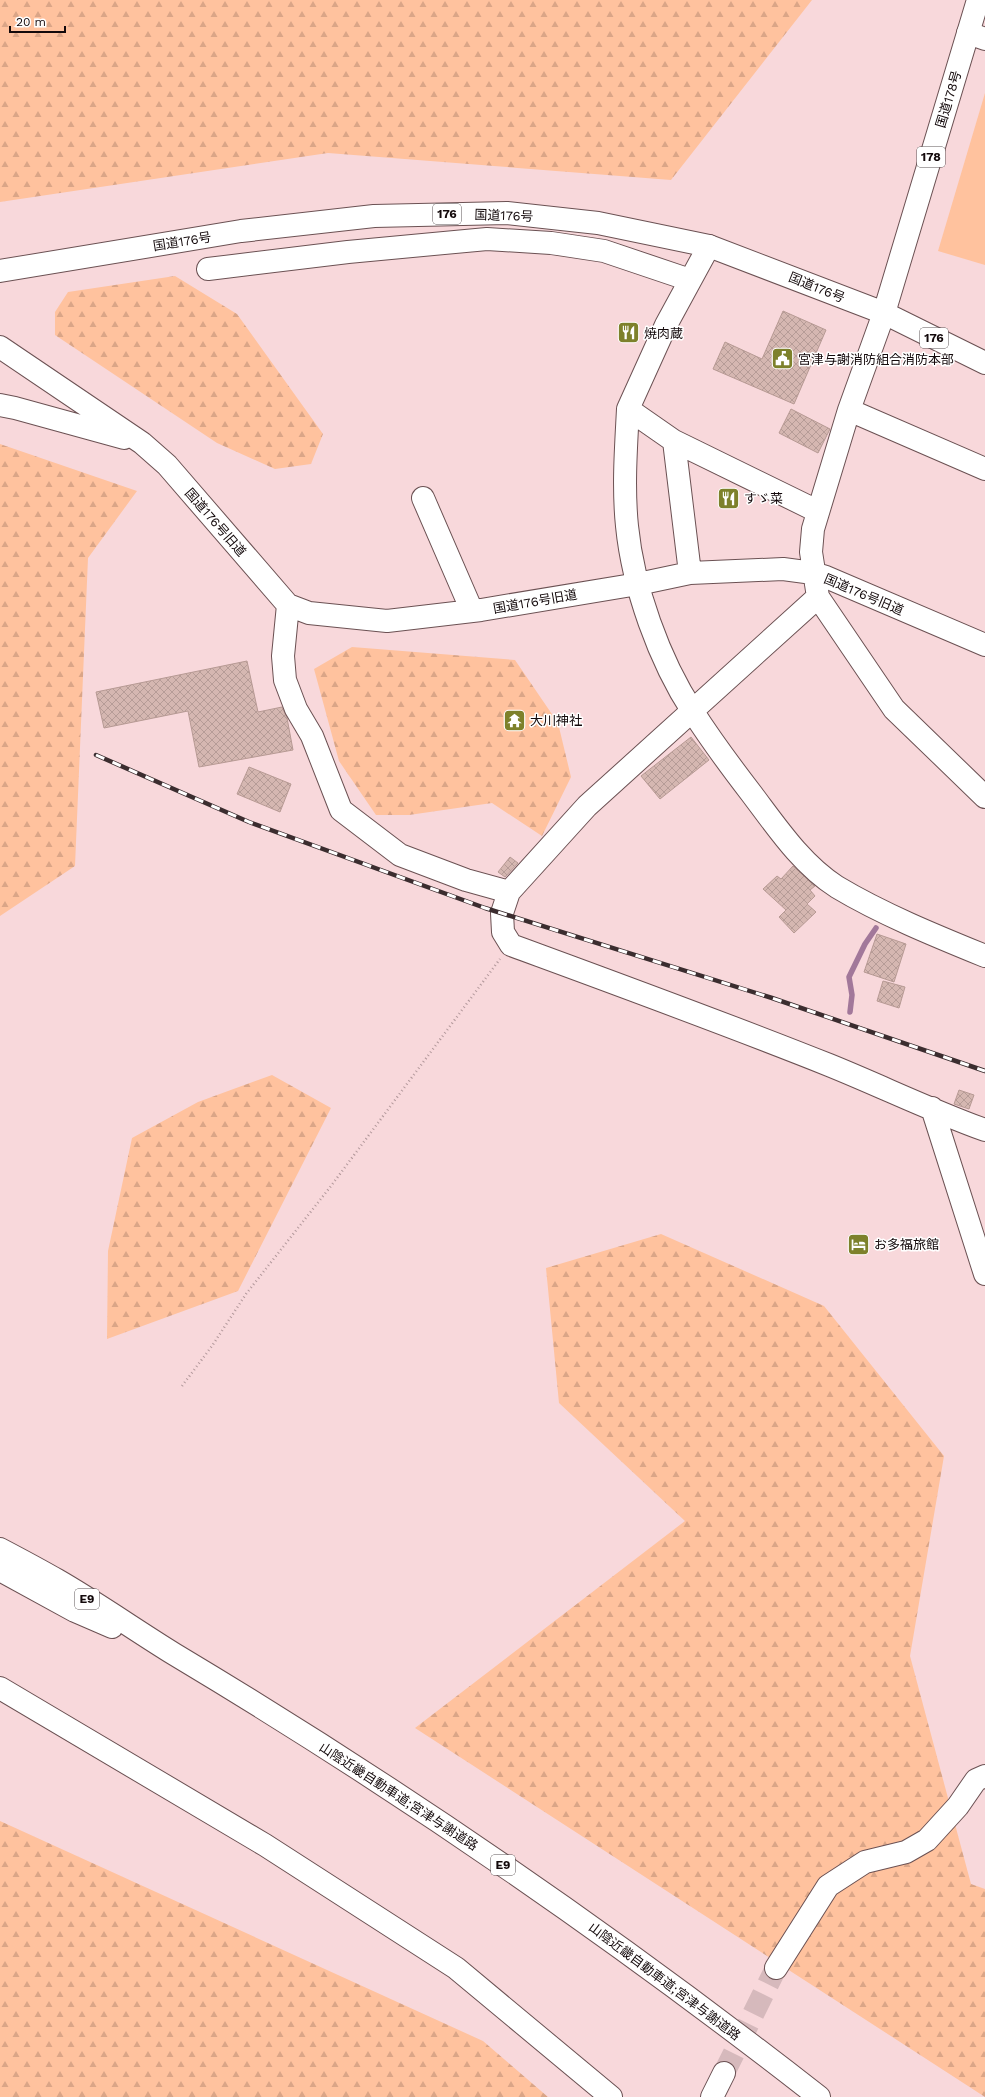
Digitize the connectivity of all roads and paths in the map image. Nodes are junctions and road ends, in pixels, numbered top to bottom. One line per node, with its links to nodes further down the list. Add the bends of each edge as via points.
1 (978, 0): 2 (main road, 国道178号 / 178)
2 (976, 36): 9 (main road, 国道178号 / 178)
3 (524, 215): 4 (main road); 5 (main road, 国道176号 / 176, via 598,223); 7 (main road, 国道176号 / 176, via 507,213 374,216 241,231)
4 (522, 241): 6 (main road, via 464,241); 8 (main road, via 604,251)
5 (709, 246): 8 (main road); 9 (main road, 国道176号 / 176)
6 (208, 269)
7 (0, 271)
8 (690, 280): 13 (main road)
9 (884, 313): 11 (main road, 国道176号 / 176); 14 (main road, 国道178号)
10 (0, 346): 16 (main road, 国道176号旧道)
11 (985, 363)
12 (0, 406): 16 (main road, 国道176号旧道)
13 (628, 408): 15 (main road); 22 (main road, via 625,477 627,520)
14 (849, 410): 17 (main road); 19 (main road, 国道178号)
15 (674, 441): 19 (main road); 20 (main road)
16 (142, 443): 24 (main road, 国道176号旧道, via 167,465)
17 (985, 469)
18 (423, 498): 25 (main road)
19 (817, 511): 21 (main road, 国道178号, via 811,552)
20 (690, 573): 21 (main road, 国道176号旧道, via 782,569); 22 (main road, 国道176号旧道)
21 (813, 573): 23 (main road, 国道178号); 26 (main road, 国道176号旧道)
22 (638, 584): 25 (main road, 国道176号旧道); 27 (main road, via 663,656)
23 (818, 597): 27 (main road); 28 (main road, via 894,709)
24 (288, 605): 25 (main road, 国道176号旧道, via 310,613 387,621); 29 (main road, via 282,656 285,680 296,709 312,736 341,810 400,855 466,880)
25 (472, 611)
26 (985, 646)
27 (692, 711): 29 (main road, via 587,806); 31 (main road, via 784,838 809,864 836,886 886,912)
28 (985, 797)
29 (509, 892): 30 (main road, via 502,914 503,932)
30 (511, 945): 32 (main road, via 726,1024); 35 (path, via 336,1179 246,1294)
31 (985, 956)
32 (932, 1108): 33 (main road, via 948,1117); 34 (main road)
33 (985, 1130)
34 (985, 1274)
35 (182, 1386)
36 (0, 1549): 38 (main road, 山陰近畿自動車道;宮津与謝道路 / E9, via 57,1580)
37 (0, 1570): 38 (main road, via 75,1611)
38 (172, 1653): 45 (main road, 山陰近畿自動車道;宮津与謝道路 / E9, via 251,1699 464,1838 618,1945)
39 (0, 1688): 43 (main road, via 265,1845 456,1968)
40 (985, 1776): 41 (main road, via 976,1780 958,1806 927,1840 906,1852 865,1862 828,1886)
41 (776, 1968)
42 (724, 2073): 44 (main road)
43 (610, 2097)
44 (712, 2097)
45 (819, 2097)

